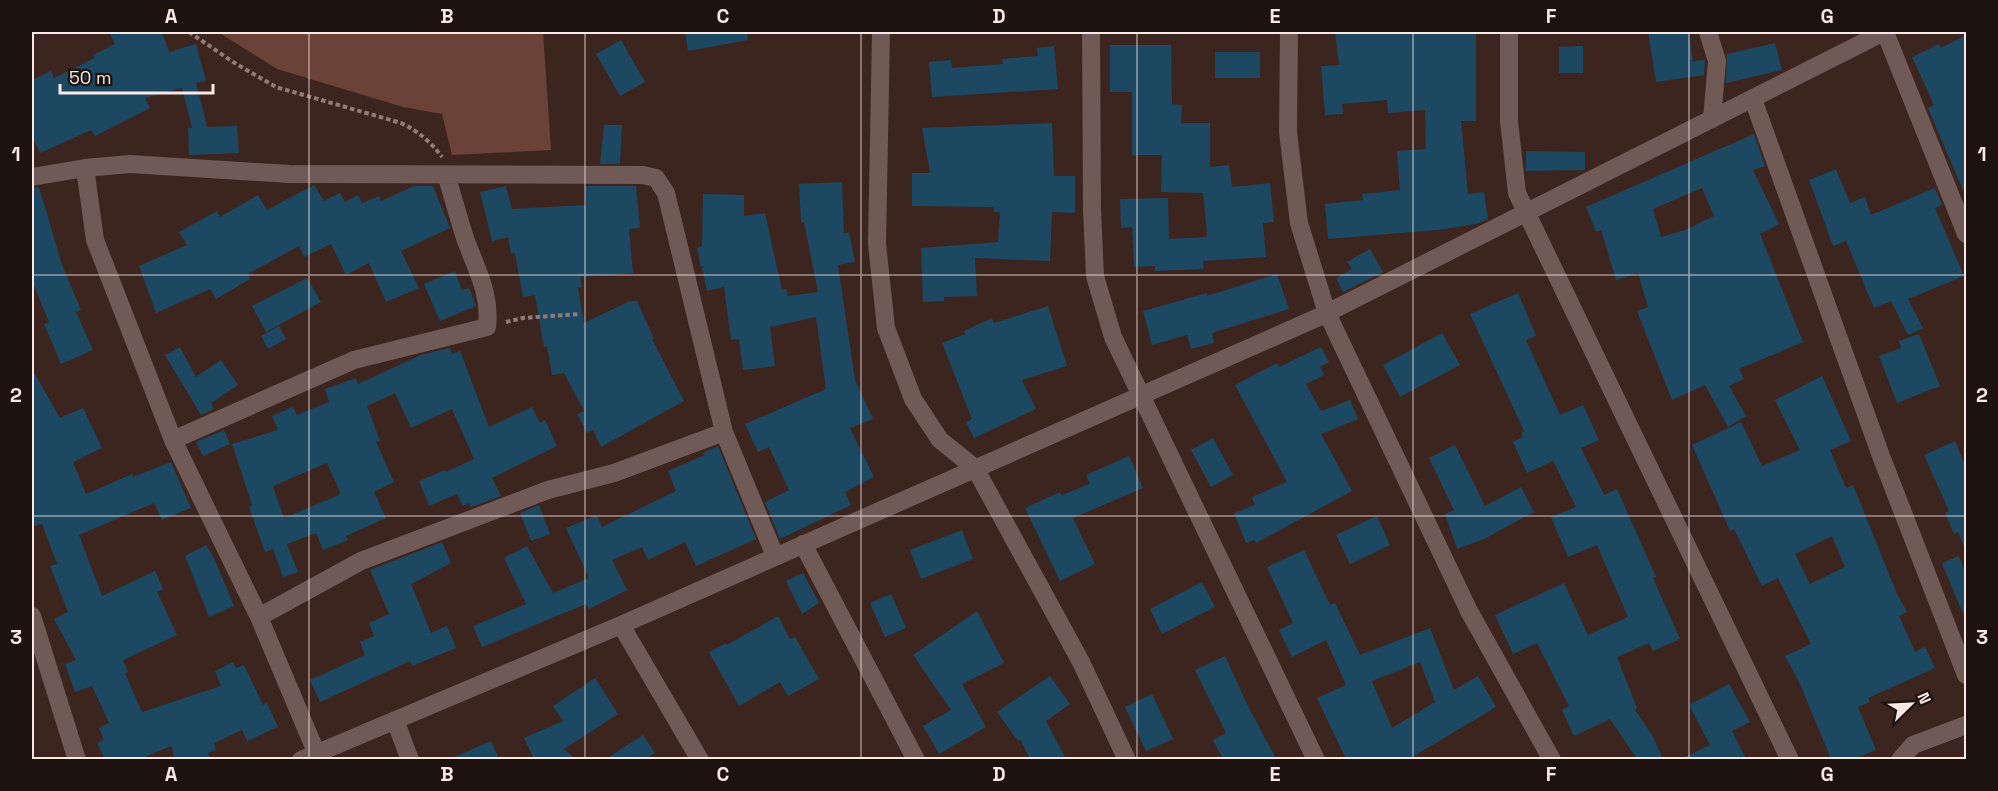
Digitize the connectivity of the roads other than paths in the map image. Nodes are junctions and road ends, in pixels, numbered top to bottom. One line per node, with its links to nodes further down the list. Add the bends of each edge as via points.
1 (881, 32): 18 (street, via 877,244 886,328 913,399 940,440)
2 (1091, 32): 15 (street, via 1095,276 1113,337)
3 (1288, 32): 14 (street, via 1288,132 1299,223)
4 (1509, 32): 12 (street, via 1509,121 1517,194)
5 (1708, 32): 8 (street, via 1717,61)
6 (1885, 32): 7 (street); 13 (street)
7 (1753, 99): 8 (street); 24 (street, via 1881,456)
8 (1712, 120): 12 (street)
9 (85, 168): 10 (street, via 130,164 289,174); 11 (street); 17 (street, via 95,240)
10 (446, 175): 16 (street, via 656,178 666,193); 17 (street, via 486,289 488,327 354,360)
11 (32, 177)
12 (1527, 213): 14 (street); 35 (street)
13 (1966, 234)
14 (1327, 313): 15 (street); 34 (street, via 1469,611)
15 (1142, 395): 18 (street); 33 (street)
16 (724, 432): 20 (street); 22 (street, via 614,473 548,490 361,561)
17 (173, 440): 22 (street)
18 (975, 468): 19 (street); 32 (street, via 1081,662)
19 (803, 544): 20 (street); 31 (street)
20 (775, 556): 23 (street)
21 (32, 616): 28 (street)
22 (259, 617): 27 (street)
23 (621, 625): 25 (street); 30 (street)
24 (1966, 675)
25 (394, 720): 27 (street); 29 (street)
26 (1966, 725): 36 (street, via 1913,745)
27 (308, 756)
28 (77, 759)
29 (410, 759)
30 (700, 759)
31 (916, 759)
32 (1127, 759)
33 (1316, 759)
34 (1552, 759)
35 (1790, 759)
36 (1900, 759)

